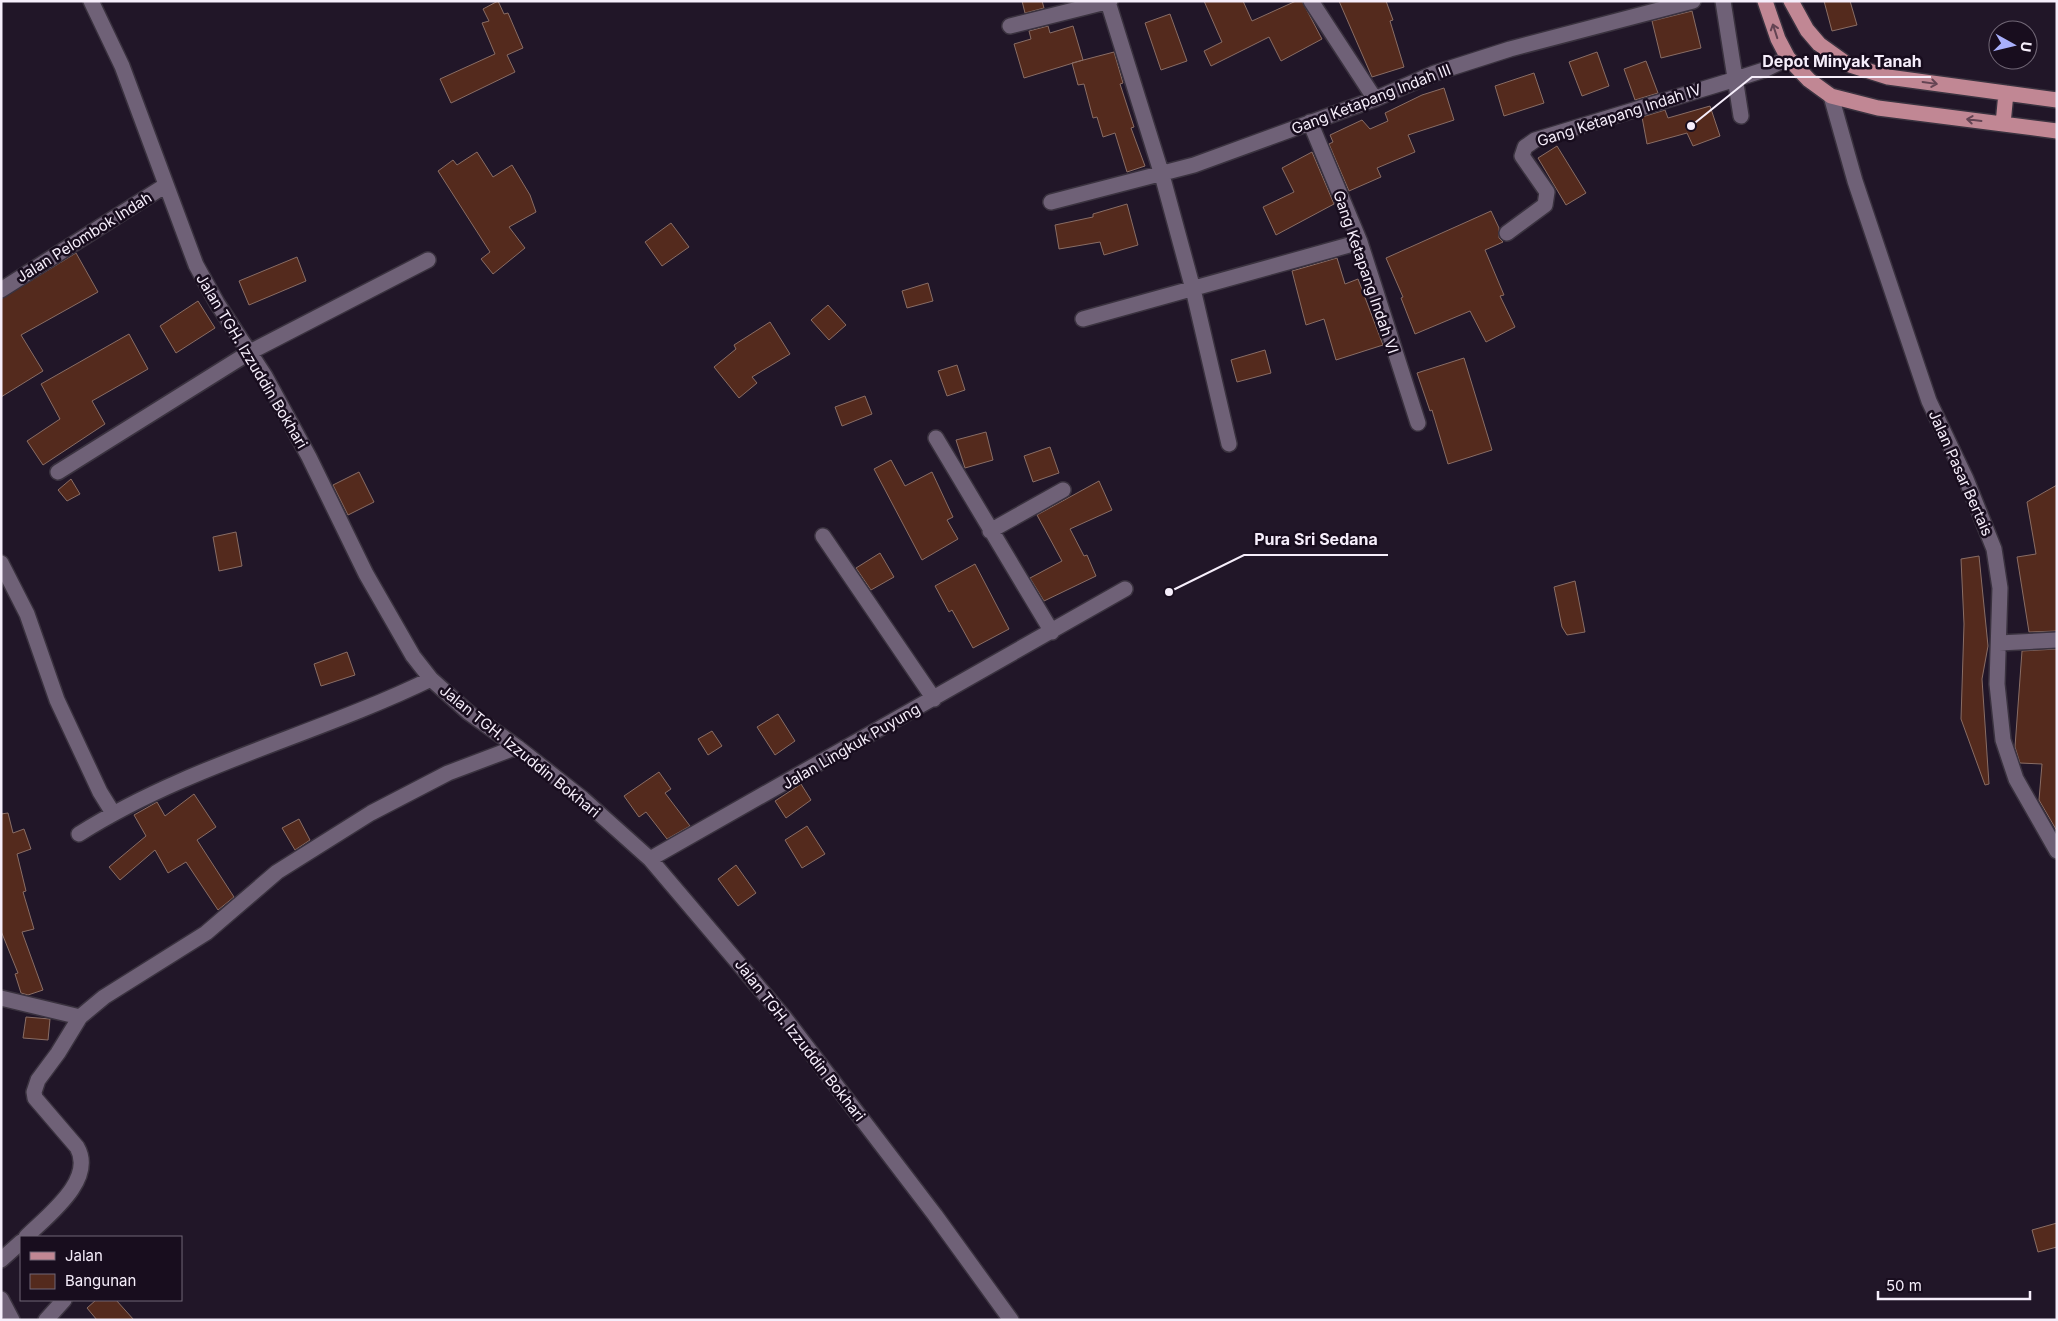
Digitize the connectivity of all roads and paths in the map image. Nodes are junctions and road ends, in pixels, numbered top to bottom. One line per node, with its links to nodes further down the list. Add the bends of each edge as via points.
1 (91, 1): 20 (street, Jalan TGH. Izzuddin Bokhari, via 122,66)
2 (1109, 1): 8 (street); 19 (street)
3 (1311, 1): 13 (street)
4 (1693, 1): 13 (street, Gang Ketapang Indah III, via 1510,49 1435,73)
5 (1723, 1): 10 (street)
6 (1765, 1): 9 (main road, one-way to 6, via 1778,40)
7 (1791, 1): 11 (main road, one-way to 11, via 1819,44 1847,64 1888,77)
8 (1010, 26)
9 (1788, 58): 10 (street); 12 (main road, via 1809,80)
10 (1736, 79): 15 (street); 22 (street, Gang Ketapang Indah IV, via 1536,140 1525,147 1522,156 1548,198 1545,205)
11 (2006, 93): 14 (main road); 17 (main road)
12 (1831, 96): 17 (main road, one-way to 12, via 1878,108); 40 (street, Jalan Pasar Bertais, via 1929,401 1990,536 1998,567)
13 (1375, 99): 16 (street, Gang Ketapang Indah III)
14 (2057, 100)
15 (1741, 116)
16 (1310, 122): 19 (street, Gang Ketapang Indah III); 23 (street, Gang Ketapang Indah VI)
17 (2003, 124): 18 (main road)
18 (2057, 131)
19 (1162, 175): 21 (street, Gang Ketapang Indah III); 25 (street)
20 (166, 185): 26 (street, Jalan Pelombok Indah); 28 (street, Jalan TGH. Izzuddin Bokhari, via 196,265)
21 (1051, 202)
22 (1507, 233)
23 (1360, 242): 25 (street); 29 (street, Gang Ketapang Indah VI)
24 (428, 260): 28 (street)
25 (1193, 289): 27 (street); 31 (street)
26 (1, 290)
27 (1083, 319)
28 (250, 352): 32 (street); 41 (street, Jalan TGH. Izzuddin Bokhari, via 309,457 386,611)
29 (1418, 423)
30 (936, 438): 34 (street)
31 (1229, 444)
32 (58, 472)
33 (1063, 490): 34 (street)
34 (990, 530): 38 (street)
35 (823, 536): 42 (street)
36 (1, 563): 44 (street, via 27,614 57,700)
37 (1125, 589): 38 (street, Jalan Lingkuk Puyung)
38 (1052, 632): 42 (street, Jalan Lingkuk Puyung)
39 (2057, 640): 40 (street)
40 (1999, 643): 46 (street, Jalan Pasar Bertais, via 1997,684 2003,740 2016,779)
41 (431, 680): 43 (street, Jalan TGH. Izzuddin Bokhari); 44 (street, via 385,702 232,759 142,797)
42 (934, 699): 47 (street, Jalan Lingkuk Puyung)
43 (517, 747): 47 (street, Jalan TGH. Izzuddin Bokhari, via 583,799); 49 (street, via 448,773 371,813 278,872 206,933 123,984)
44 (113, 813): 45 (street)
45 (79, 834)
46 (2057, 851)
47 (650, 859): 55 (street, Jalan TGH. Izzuddin Bokhari, via 784,1017)
48 (1, 998): 49 (street)
49 (80, 1017): 50 (street, via 38,1080 34,1092 35,1098 77,1146 82,1158 81,1170 73,1189)
50 (27, 1236)
51 (20, 1243): 52 (street)
52 (1, 1260)
53 (1, 1299): 56 (street)
54 (63, 1301): 57 (street)
55 (1010, 1319)
56 (12, 1320)
57 (46, 1320)

